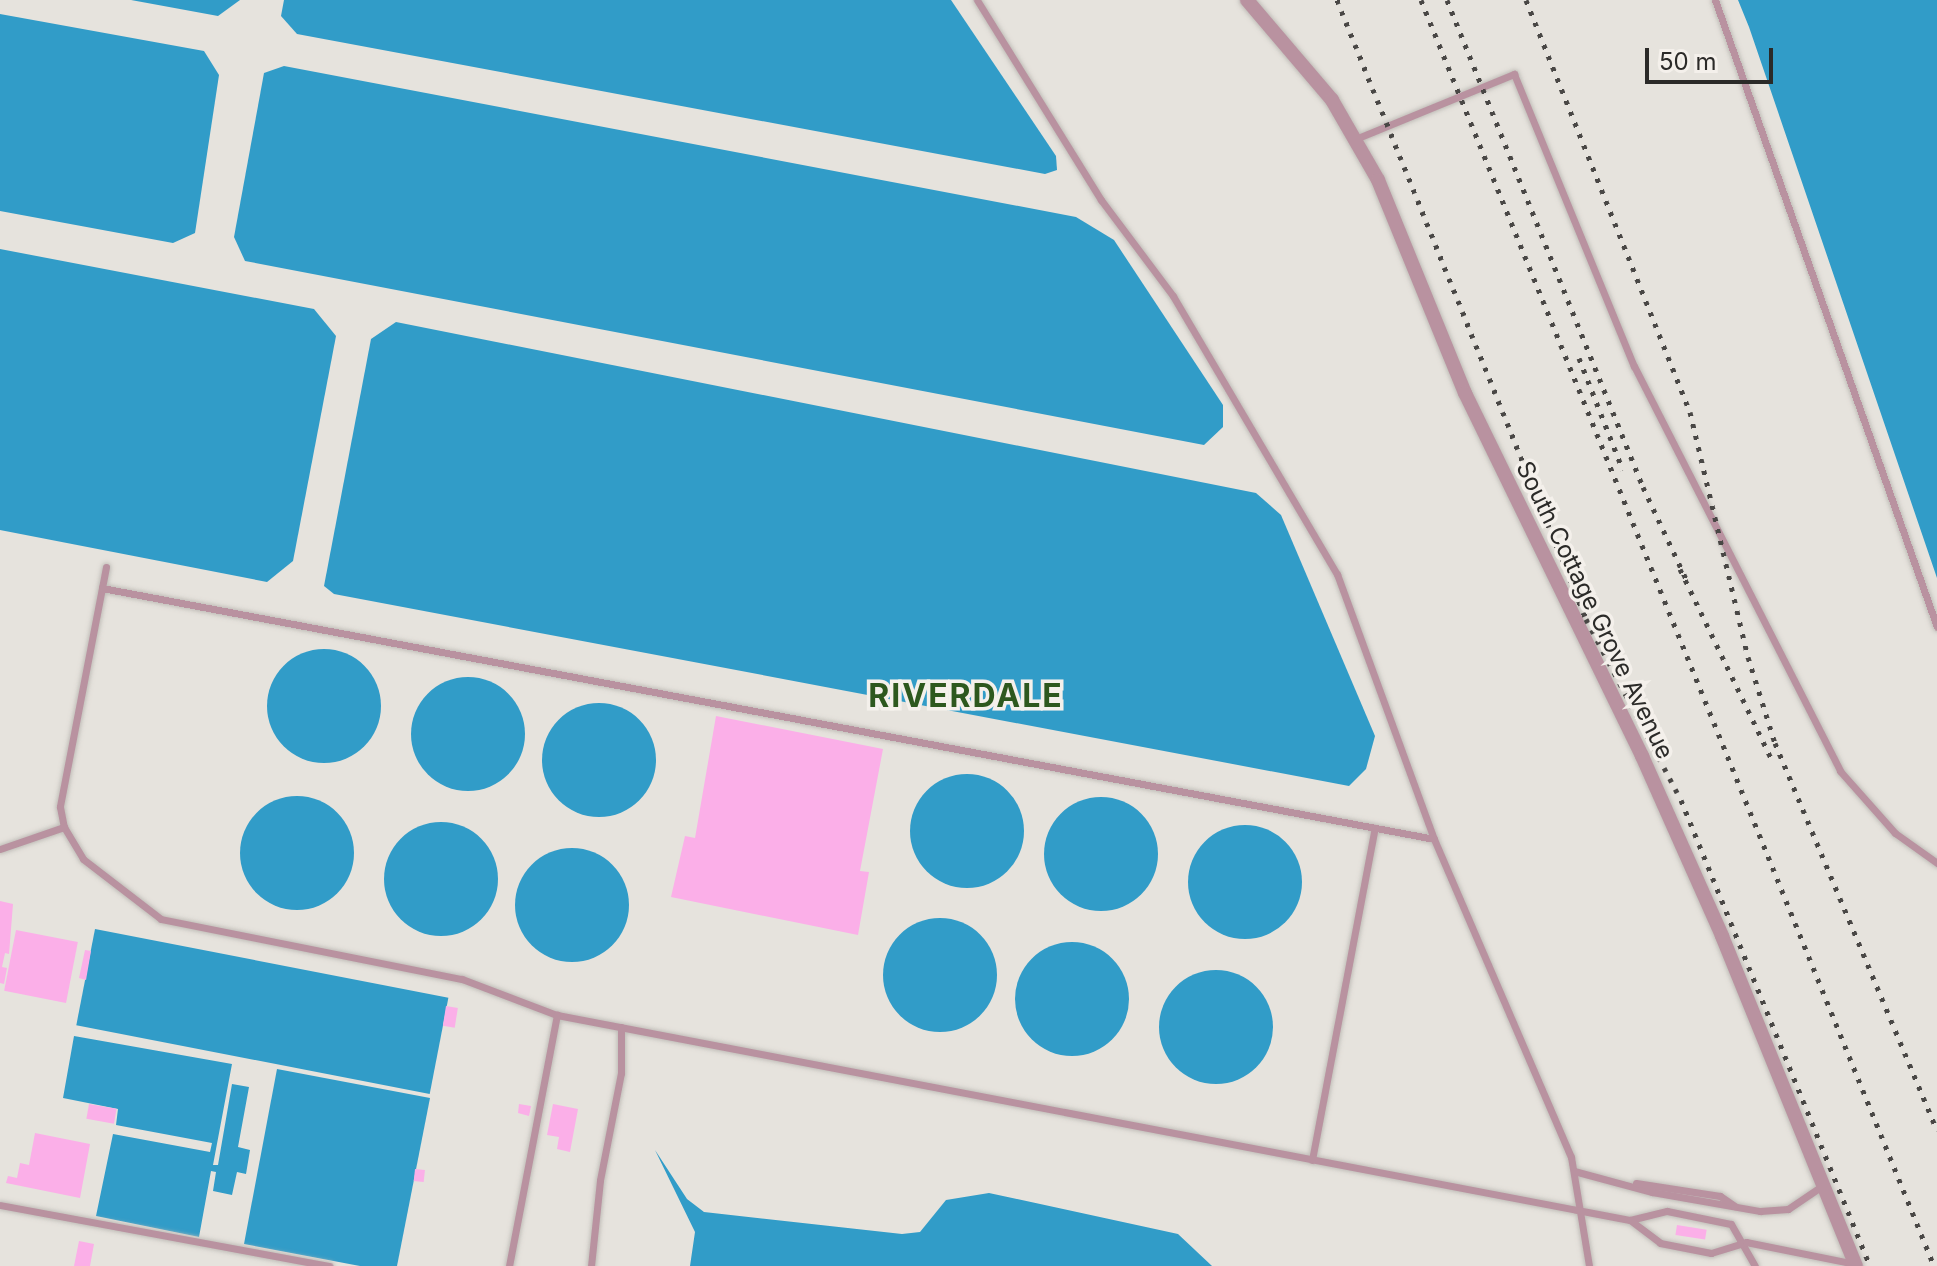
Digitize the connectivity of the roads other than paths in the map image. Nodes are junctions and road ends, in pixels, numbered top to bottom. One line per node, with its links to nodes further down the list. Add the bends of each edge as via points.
1 (977, 0): 10 (lane, via 1101,200 1173,296 1306,517 1373,660)
2 (1247, 0): 4 (street, South Cottage Grove Avenue)
3 (1715, 0): 7 (lane)
4 (1358, 138): 12 (lane, via 1514,74 1634,366 1840,771 1895,833); 17 (street, South Cottage Grove Avenue, via 1465,393 1710,908)
5 (106, 567): 6 (lane)
6 (102, 588): 8 (lane, via 63,785); 9 (lane)
7 (1937, 627)
8 (64, 827): 11 (lane); 13 (lane, via 83,859 161,919 462,979)
9 (1375, 828): 10 (lane); 15 (lane)
10 (1434, 839): 16 (lane)
11 (0, 849)
12 (1937, 863)
13 (557, 1015): 14 (lane); 24 (lane)
14 (621, 1027): 15 (lane); 25 (lane, via 621,1073 600,1180)
15 (1312, 1160): 19 (lane)
16 (1574, 1171): 17 (lane, via 1735,1206 1788,1209); 19 (lane)
17 (1822, 1186): 22 (street, South Cottage Grove Avenue)
18 (0, 1205): 23 (lane)
19 (1580, 1211): 20 (lane); 26 (lane)
20 (1630, 1220): 21 (lane, via 1660,1243 1711,1253); 21 (lane, via 1667,1211 1731,1224)
21 (1746, 1242): 22 (lane); 27 (lane)
22 (1855, 1265)
23 (329, 1266)
24 (509, 1266)
25 (591, 1266)
26 (1589, 1266)
27 (1755, 1266)

